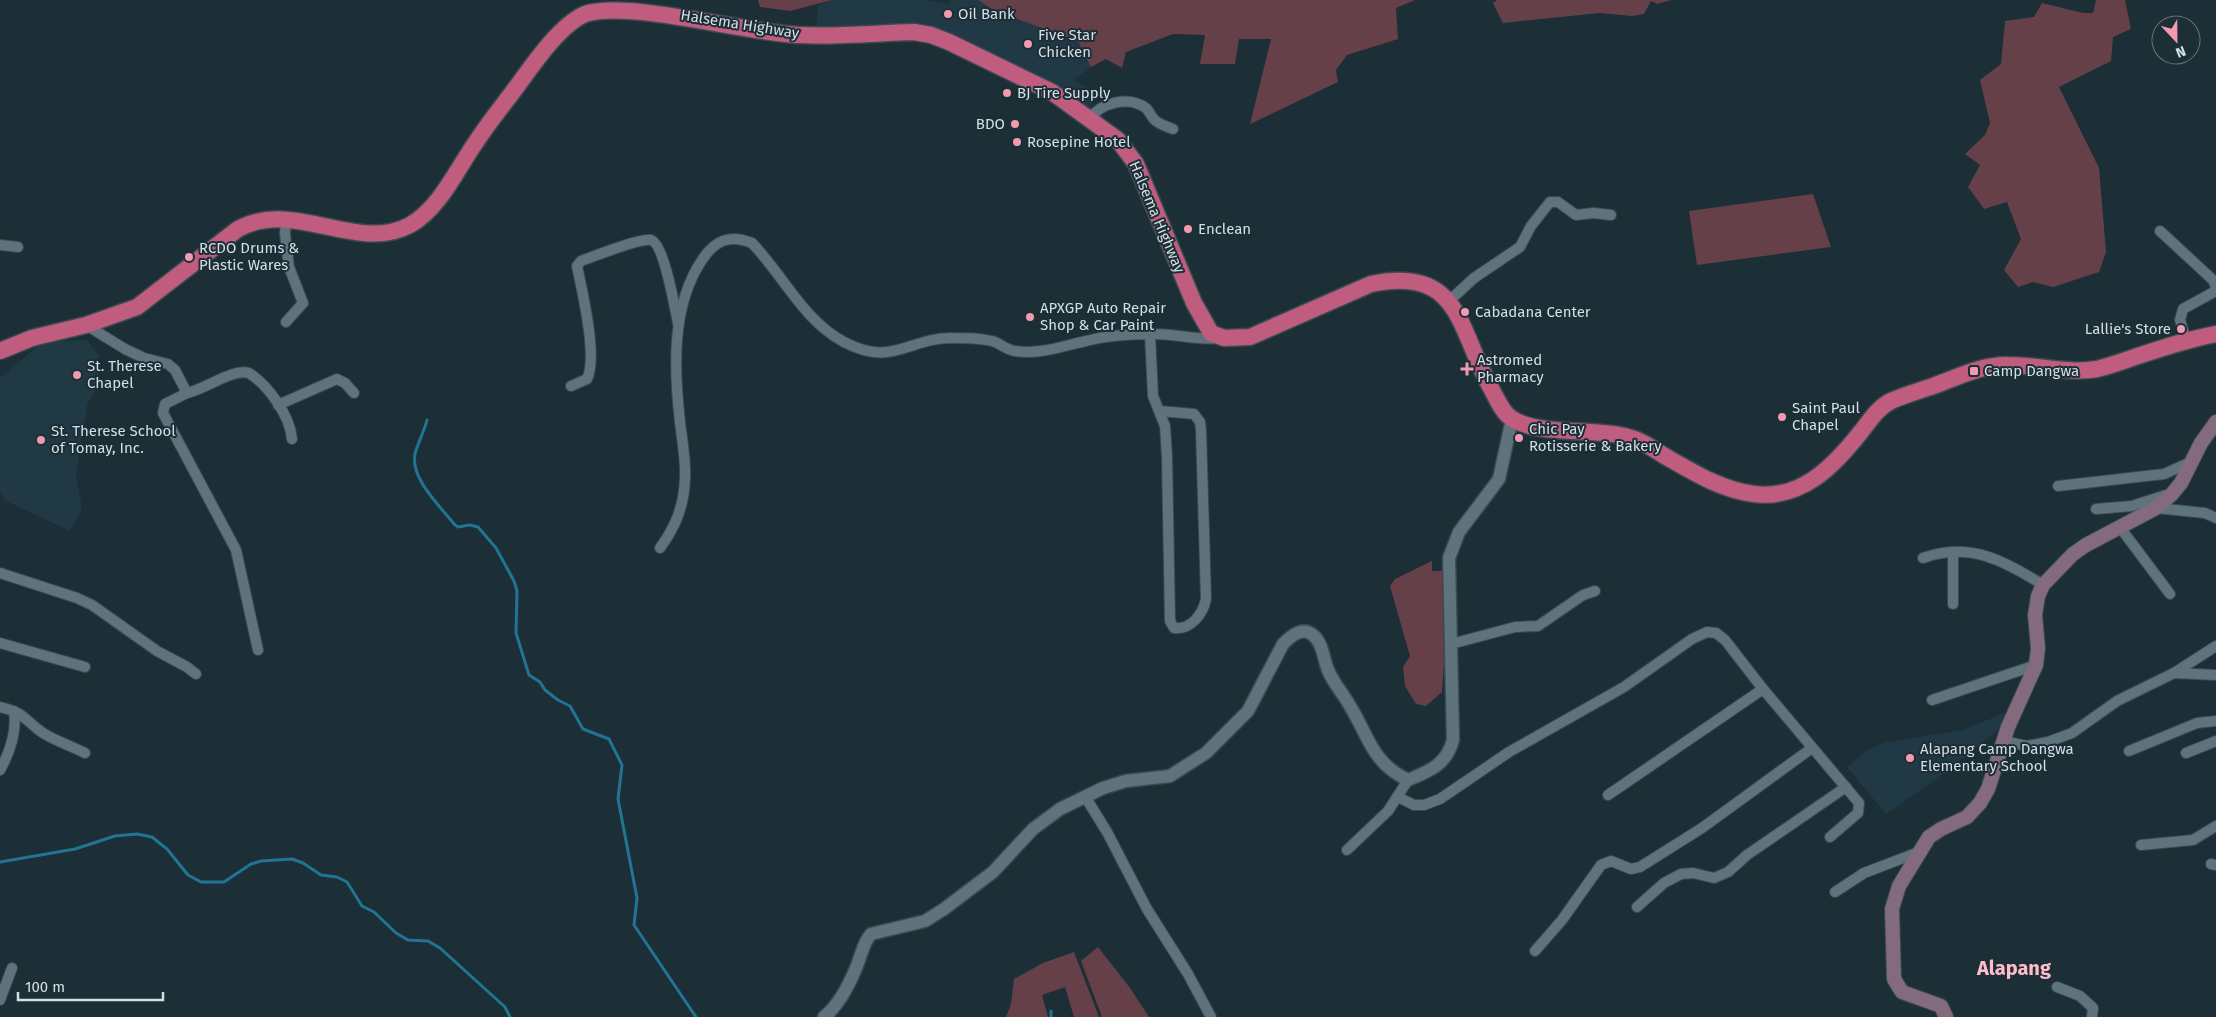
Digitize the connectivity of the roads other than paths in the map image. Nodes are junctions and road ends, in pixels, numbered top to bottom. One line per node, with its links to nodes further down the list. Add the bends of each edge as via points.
1 (1090, 119): 2 (street, via 1114,102 1128,102 1148,109 1158,123); 4 (highway, Halsema Highway, via 1052,92 931,34 799,35 652,10 601,9 570,23 534,63 436,201 413,223 393,232 369,233); 17 (highway, Halsema Highway, via 1118,140 1136,164 1194,304 1211,333)
2 (1173, 129)
3 (1611, 215): 10 (street, via 1576,215 1558,202 1550,202 1520,247 1474,278)
4 (286, 219): 12 (street, via 289,268 303,304); 13 (highway, Halsema Highway, via 262,219 238,229 137,307)
5 (2160, 231): 8 (street, via 2213,280)
6 (0, 245): 7 (street)
7 (18, 247)
8 (2216, 288): 18 (street, via 2183,309 2180,320)
9 (685, 294): 11 (street); 14 (street); 15 (street, via 707,251 719,241 742,238 766,257 808,313 826,330 861,350 892,353 929,341 952,338 994,342 1014,351 1037,352 1088,340)
10 (1449, 302): 17 (highway, via 1428,285 1406,279 1390,280 1346,294 1250,337); 25 (highway, via 1502,409)
11 (675, 307): 14 (street); 20 (street, via 659,247 651,240 579,262 590,365 587,379)
12 (286, 322)
13 (86, 325): 19 (highway, Halsema Highway, via 32,338); 21 (street, via 125,349 168,364 175,370)
14 (679, 326): 35 (street, via 676,374 686,477 680,514)
15 (1150, 334): 17 (street, via 1205,340); 24 (street, via 1153,396)
16 (2216, 334): 18 (highway)
17 (1224, 338)
18 (2186, 340): 25 (highway, via 2098,369 2070,371 1996,365 1904,396 1880,408 1846,452 1824,474 1774,494 1732,489 1703,477 1637,439 1608,432 1548,428)
19 (0, 351)
20 (570, 386)
21 (187, 393): 23 (street, via 243,371 255,376); 46 (street, via 165,404 163,413 236,550)
22 (354, 393): 23 (street, via 337,379)
23 (278, 404): 27 (street, via 289,420)
24 (1160, 411): 24 (street, via 1165,426 1167,457 1170,621 1178,629 1195,621 1206,600 1201,430 1194,414)
25 (1512, 419): 44 (street, via 1499,479 1459,532 1448,558)
26 (2216, 422): 28 (main road)
27 (292, 439)
28 (2194, 460): 29 (street, via 2164,474); 30 (main road)
29 (2058, 486)
30 (2172, 494): 31 (street, via 2132,506); 32 (main road)
31 (2096, 508)
32 (2156, 508): 33 (street, via 2205,513); 34 (main road)
33 (2216, 518)
34 (2120, 526): 39 (main road, via 2073,554); 41 (street)
35 (660, 548)
36 (1953, 552): 37 (street); 39 (street, via 2004,561); 42 (street)
37 (1923, 558)
38 (0, 573): 50 (street, via 92,605)
39 (2043, 585): 47 (main road, via 2036,606)
40 (1594, 591): 44 (street, via 1538,626 1515,627)
41 (2170, 594)
42 (1953, 604)
43 (0, 643): 48 (street)
44 (1451, 644): 64 (street, via 1453,740 1450,752 1441,764)
45 (2216, 646): 49 (street)
46 (258, 650)
47 (2036, 665): 53 (street); 58 (main road)
48 (85, 667)
49 (2174, 673): 51 (street); 58 (street, via 2117,702 2083,726 2055,740 2027,746)
50 (196, 674)
51 (2216, 675)
52 (1762, 689): 59 (street); 66 (street); 67 (street, via 1725,640 1716,633 1707,632 1624,687 1509,752 1440,799 1414,805)
53 (1932, 700)
54 (0, 707): 55 (street)
55 (14, 710): 61 (street, via 49,737); 63 (street, via 16,722 12,740)
56 (2216, 721): 60 (street, via 2197,723)
57 (2216, 740): 62 (street)
58 (2004, 741): 73 (main road, via 1980,803 1967,817 1935,832)
59 (1812, 748): 65 (street); 76 (street, via 1702,828 1640,867 1631,869 1612,861 1601,866)
60 (2129, 751)
61 (85, 753)
62 (2186, 753)
63 (0, 770)
64 (1408, 780): 67 (street); 68 (street, via 1396,774 1372,750 1328,669 1318,640 1312,633 1302,631 1283,644 1248,711 1206,752 1170,776 1126,781 1103,788)
65 (1846, 787): 70 (street, via 1860,809); 75 (street, via 1728,872 1714,878 1693,872 1681,874 1655,890)
66 (1608, 795)
67 (1398, 796): 72 (street, via 1376,824)
68 (1086, 798): 80 (street, via 1047,818 993,872 925,921 871,934 853,974 831,1012); 81 (street)
69 (2216, 826): 71 (street, via 2193,840)
70 (1830, 837)
71 (2141, 845)
72 (1347, 850)
73 (1919, 852): 74 (street, via 1855,877); 82 (main road, via 1894,898 1893,972 1902,992 1938,1003)
74 (1835, 892)
75 (1637, 907)
76 (1535, 951)
77 (12, 968): 79 (street)
78 (2057, 988): 83 (street, via 2087,1001 2093,1008)
79 (0, 1000)
80 (824, 1017)
81 (1211, 1017)
82 (1946, 1017)
83 (2092, 1017)

